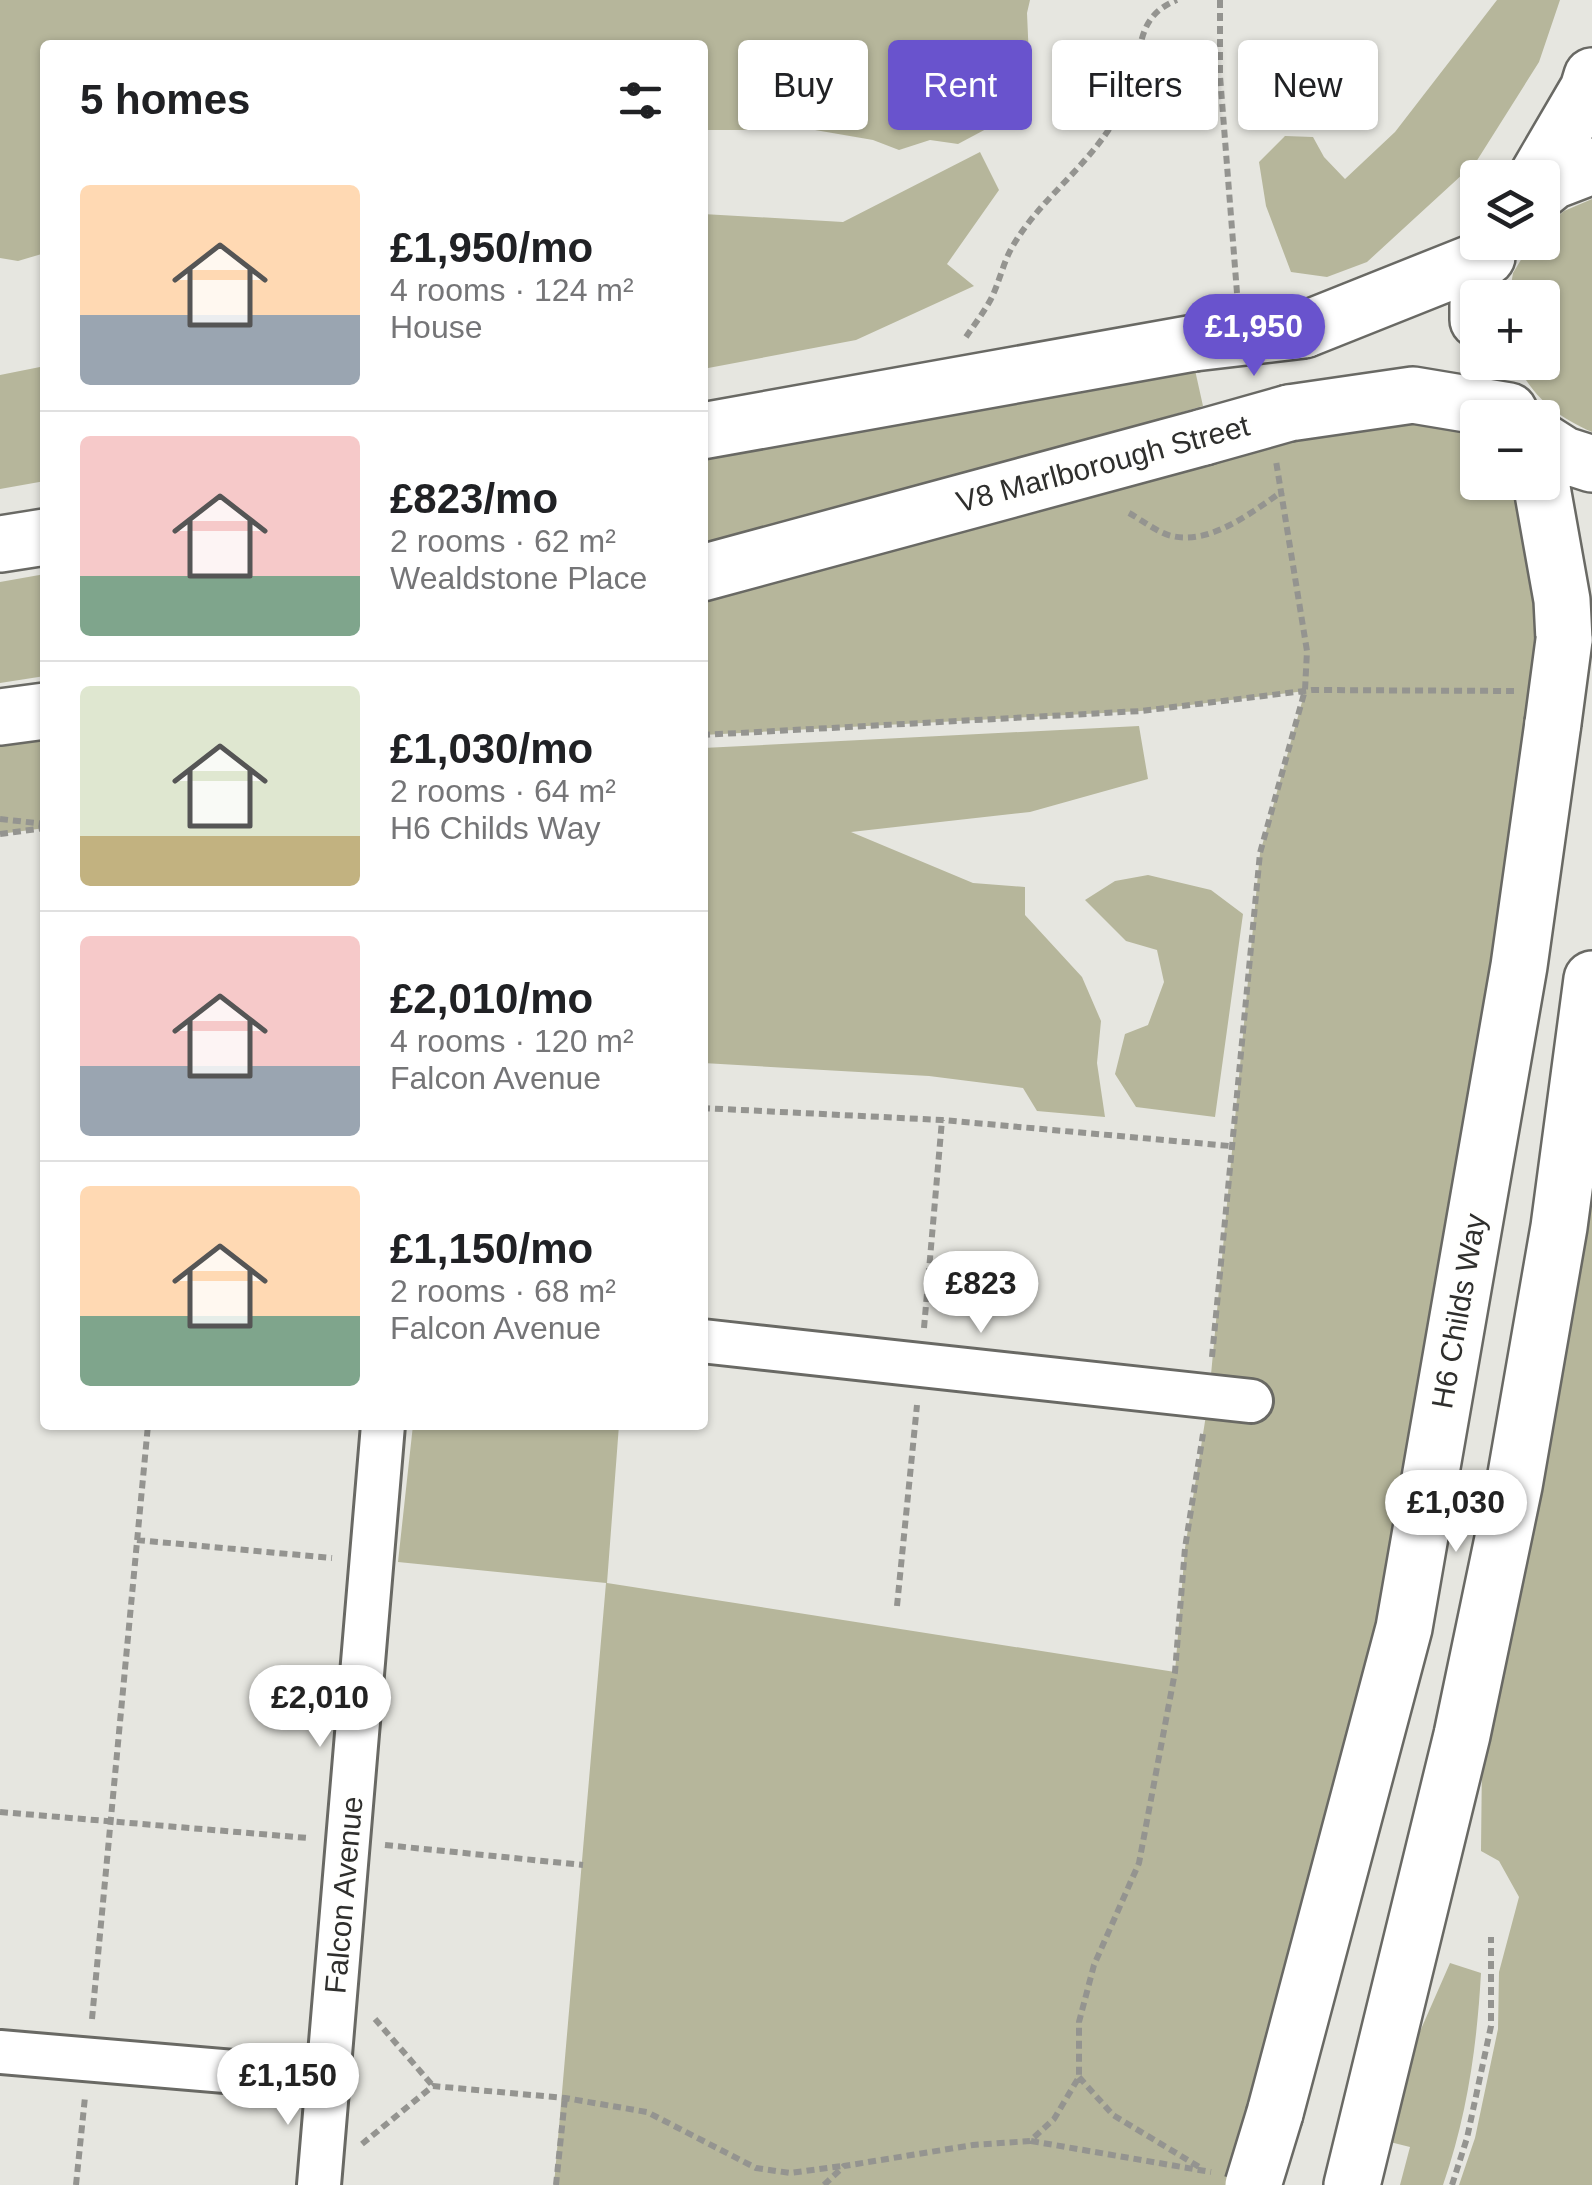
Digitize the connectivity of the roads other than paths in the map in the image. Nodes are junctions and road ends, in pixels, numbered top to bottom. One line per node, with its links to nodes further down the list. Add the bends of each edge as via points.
1 (1592, 76): 2 (street)
2 (1547, 160)
3 (1592, 166): 4 (street)
4 (1560, 178)
5 (1485, 275): 7 (street, bridge, via 1304,330 1194,343)
6 (1460, 408): 13 (street, V8 Marlborough Street, bridge, via 1413,396 1289,414)
7 (708, 430)
8 (1560, 452): 9 (street, V8 Marlborough Street)
9 (1592, 464)
10 (1544, 500): 23 (street, H6 Childs Way, bridge, via 1564,640 1535,707 1519,966 1404,1628 1275,2113)
11 (40, 539): 12 (street)
12 (0, 544)
13 (708, 571)
14 (40, 712): 15 (street)
15 (0, 718)
16 (1592, 978): 22 (street, via 1559,1226 1514,1486 1462,1735)
17 (708, 1342): 18 (street)
18 (1252, 1400)
19 (384, 1430): 21 (street, Falcon Avenue)
20 (0, 2052): 21 (street)
21 (329, 2080): 24 (street, Falcon Avenue)
22 (1358, 2162)
23 (1229, 2177)
24 (320, 2182)

